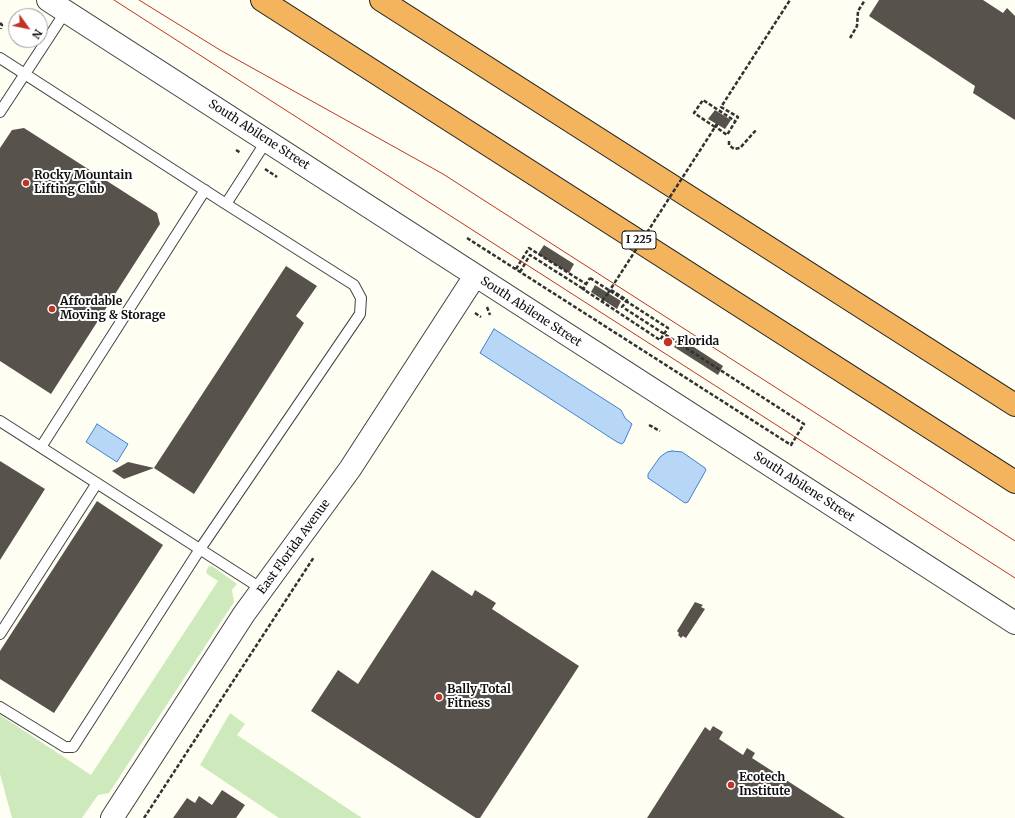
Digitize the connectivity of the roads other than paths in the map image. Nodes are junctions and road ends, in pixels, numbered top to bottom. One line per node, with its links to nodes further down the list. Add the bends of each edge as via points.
1 (48, 0): 4 (street, South Abilene Street)
2 (262, 0): 15 (highway, I 225)
3 (381, 0): 12 (highway)
4 (66, 11): 6 (lane); 8 (street, South Abilene Street)
5 (0, 58): 6 (lane)
6 (25, 74): 7 (lane); 9 (lane)
7 (0, 112)
8 (267, 140): 10 (lane); 11 (street, South Abilene Street)
9 (205, 190): 10 (lane); 14 (lane)
10 (226, 204): 17 (lane, via 354,285 361,298 360,314)
11 (476, 276): 18 (street, East Florida Avenue, via 350,469); 19 (street, South Abilene Street)
12 (1015, 405)
13 (0, 420): 14 (lane)
14 (41, 447): 16 (lane)
15 (1015, 482)
16 (97, 483): 17 (lane); 20 (lane)
17 (200, 549): 18 (lane); 21 (lane, via 73,747 65,747)
18 (262, 589): 22 (street, East Florida Avenue)
19 (1015, 623)
20 (0, 634)
21 (0, 707)
22 (112, 818)

